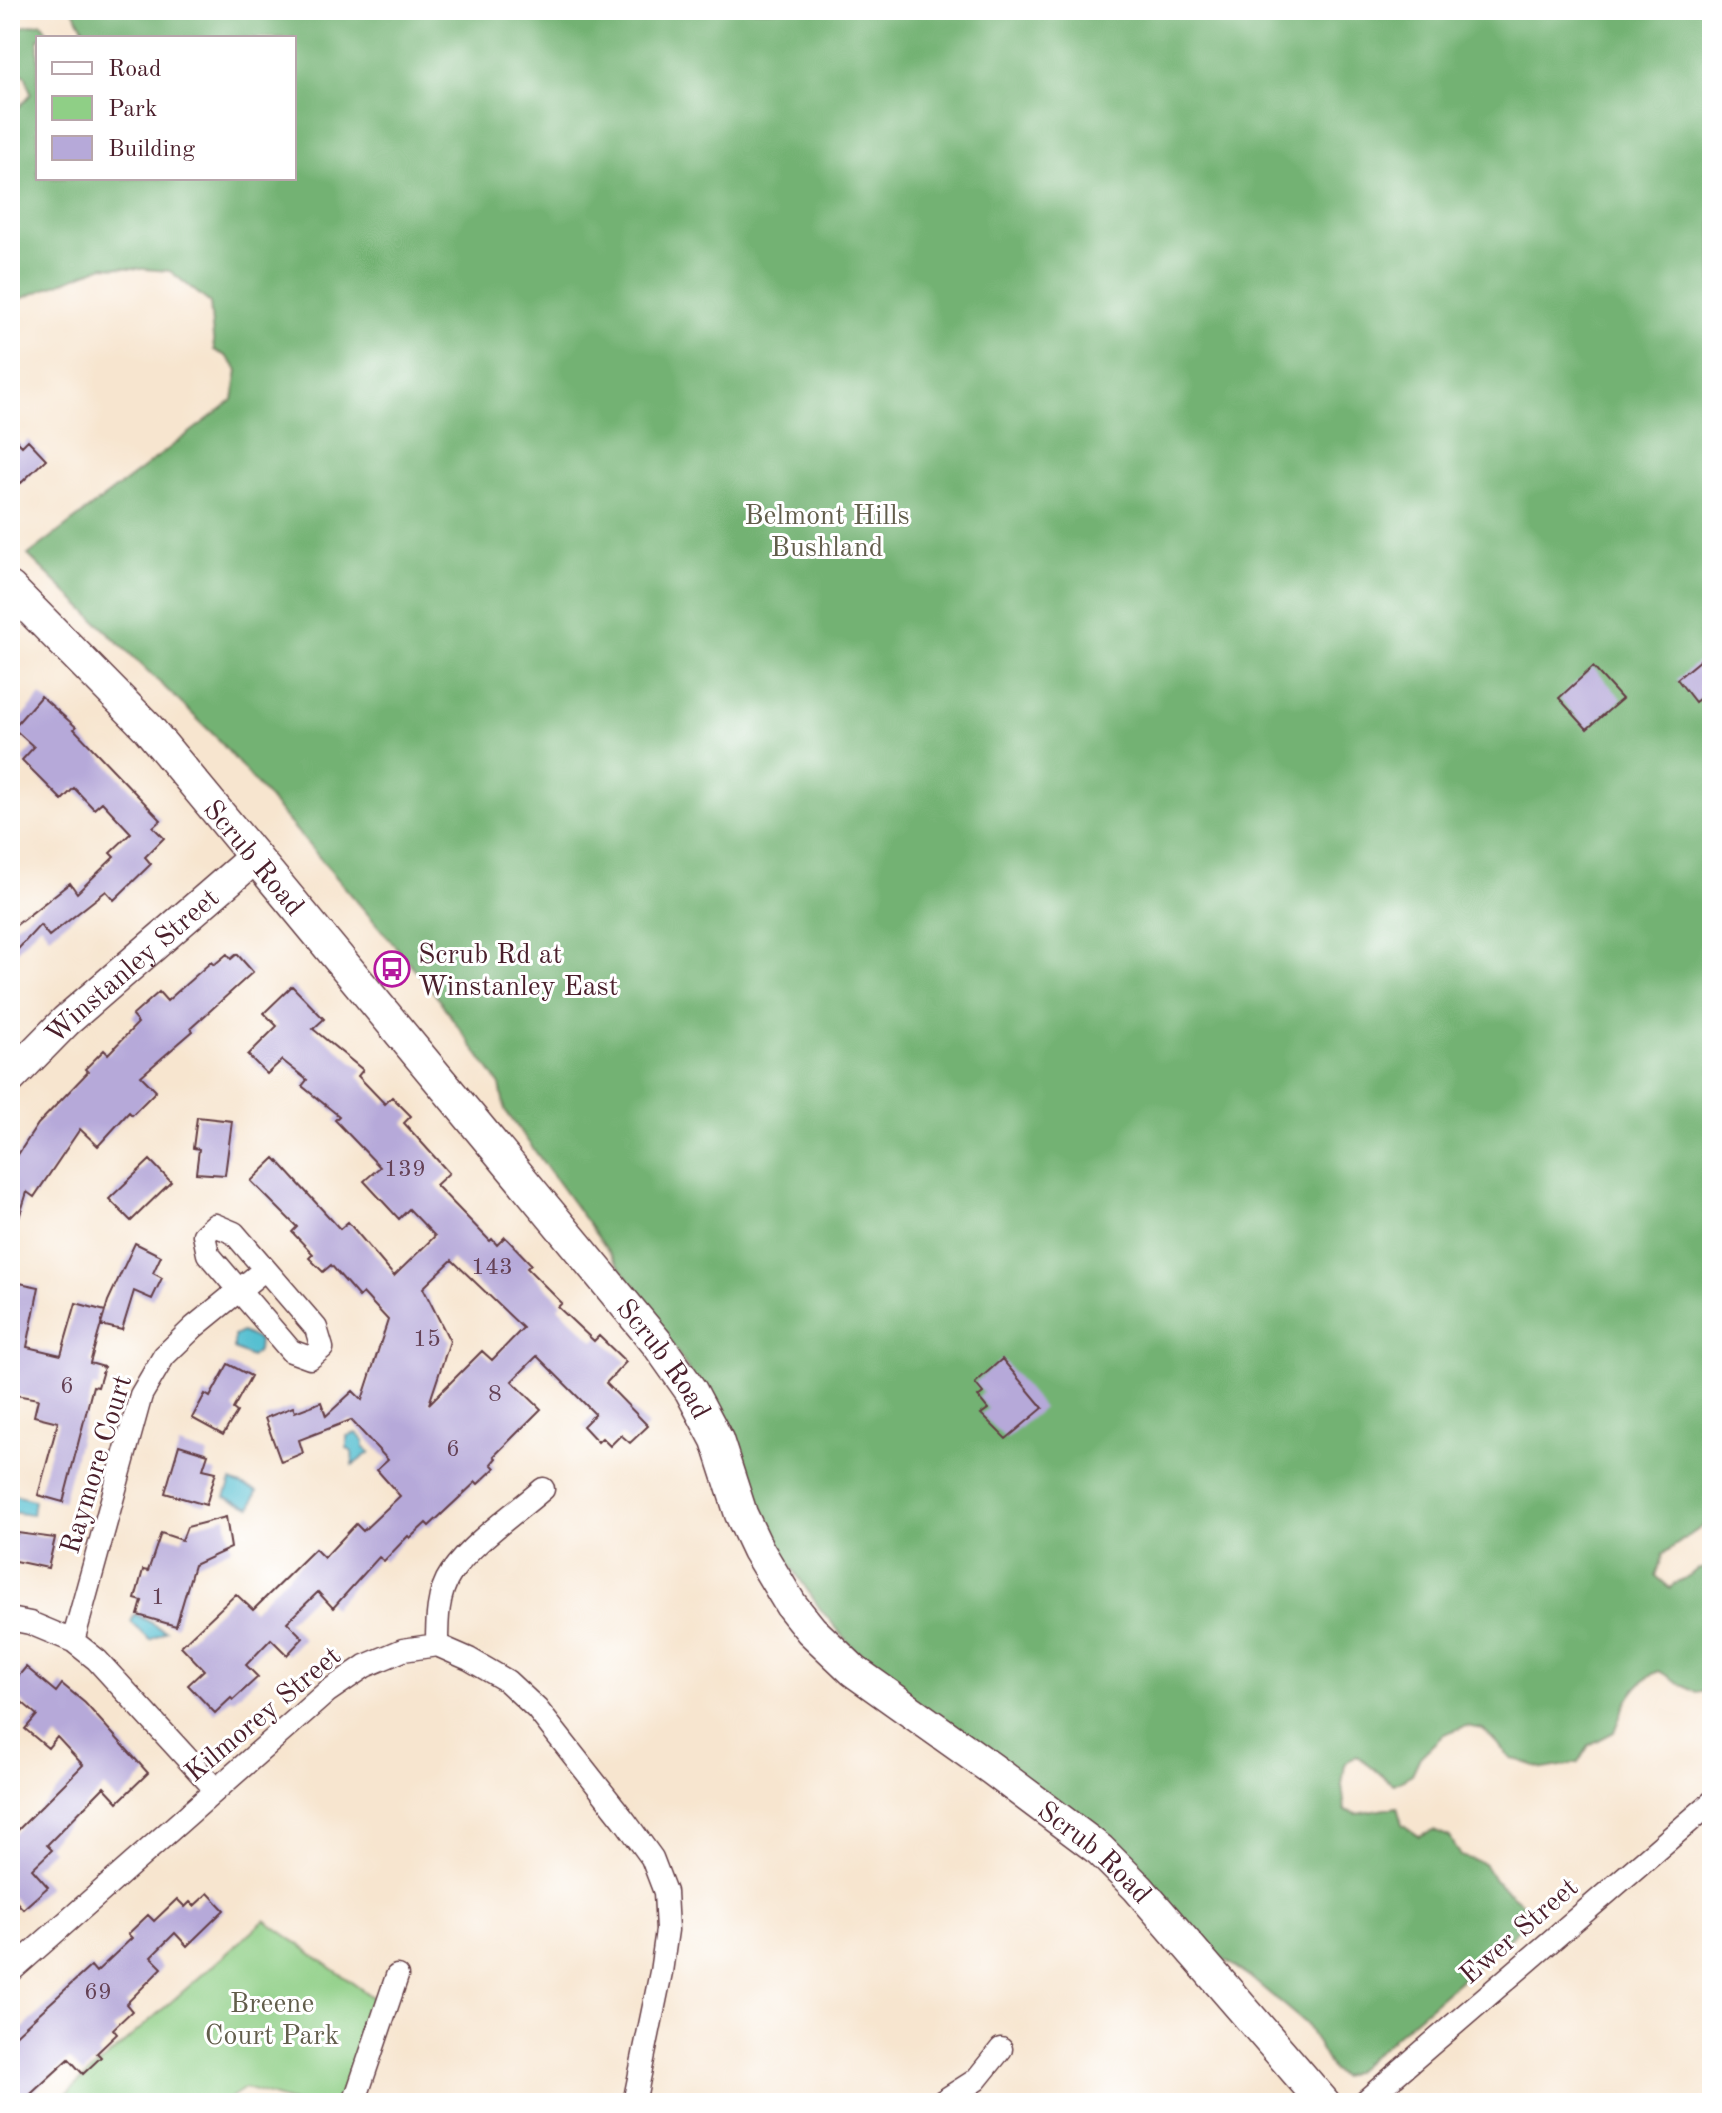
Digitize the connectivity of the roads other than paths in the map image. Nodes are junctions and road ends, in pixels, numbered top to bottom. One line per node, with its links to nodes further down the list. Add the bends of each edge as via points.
1 (10, 588): 2 (main road, Scrub Road, via 148,728)
2 (255, 857): 3 (main road, Winstanley Street, via 66,1021); 18 (main road, Scrub Road, via 657,1343 717,1440 758,1550 811,1630 854,1671 1100,1850)
3 (10, 1078)
4 (265, 1269): 5 (street, Raymore Court); 5 (street, via 234,1233 215,1225 204,1235 208,1254); 5 (street, via 316,1328 322,1348 310,1358 291,1351)
5 (238, 1290): 8 (street, Raymore Court, via 164,1356 141,1395)
6 (543, 1489): 9 (street, via 450,1575 437,1613)
7 (10, 1619): 8 (street)
8 (73, 1641): 10 (street, via 97,1660)
9 (437, 1645): 10 (street, Kilmorey Street, via 403,1650 365,1666 327,1692); 16 (street, via 507,1681 537,1709 652,1858 665,1892 667,1930)
10 (216, 1790): 12 (street, Kilmorey Street)
11 (1712, 1802): 19 (street, Ewer Street)
12 (10, 1972)
13 (397, 1976): 15 (street)
14 (1001, 2049): 17 (street, via 976,2080)
15 (354, 2103)
16 (634, 2103)
17 (940, 2103)
18 (1324, 2103)
19 (1363, 2103)

